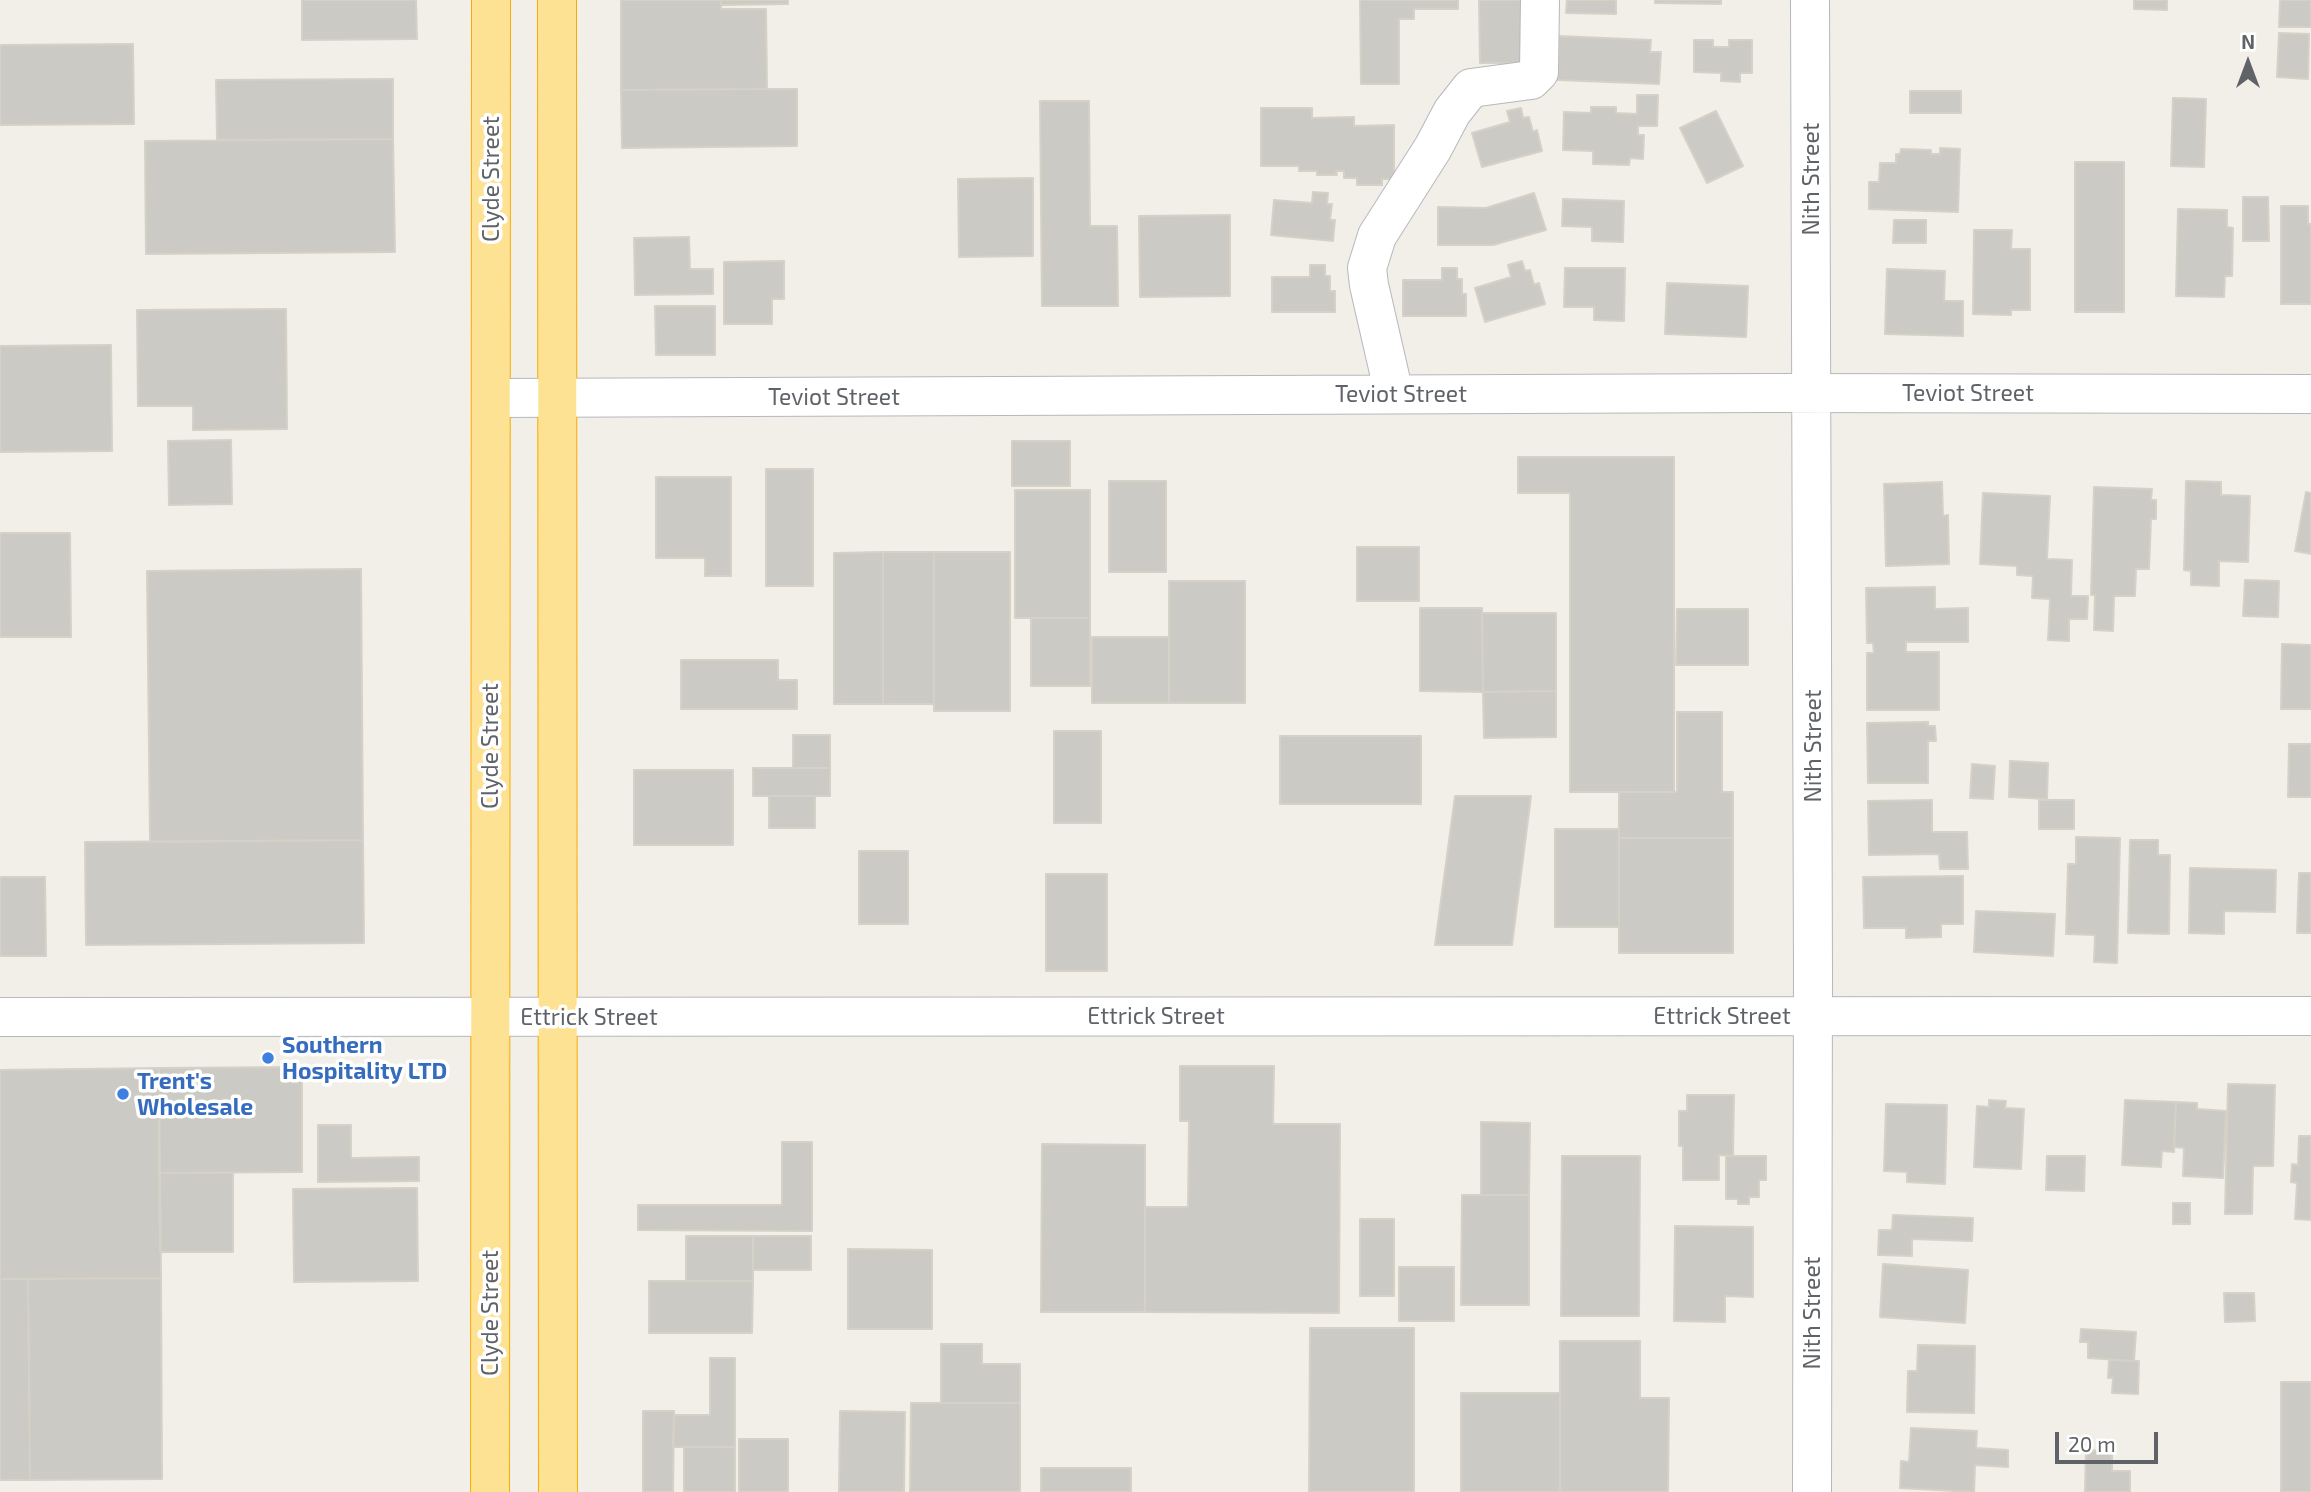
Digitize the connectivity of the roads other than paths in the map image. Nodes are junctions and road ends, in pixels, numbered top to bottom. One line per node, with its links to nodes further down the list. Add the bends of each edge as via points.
1 (491, 0): 8 (highway, Clyde Street)
2 (557, 0): 9 (highway)
3 (1540, 0): 6 (street, via 1539,72 1531,80 1471,88 1374,244 1367,268 1369,285)
4 (1810, 0): 5 (street, Nith Street)
5 (1812, 393): 6 (street, Teviot Street); 7 (street, Teviot Street); 10 (street, Nith Street)
6 (1394, 394): 9 (street, Teviot Street)
7 (2311, 394)
8 (491, 398): 9 (street, Teviot Street); 13 (highway, Clyde Street)
9 (557, 398): 14 (highway)
10 (1813, 1016): 11 (street, Ettrick Street); 14 (street, Ettrick Street); 17 (street, Nith Street)
11 (2311, 1016)
12 (0, 1017): 13 (street, Ettrick Street)
13 (489, 1017): 14 (street, Ettrick Street); 15 (highway, Clyde Street)
14 (558, 1017): 16 (highway)
15 (490, 1492)
16 (558, 1492)
17 (1812, 1492)

